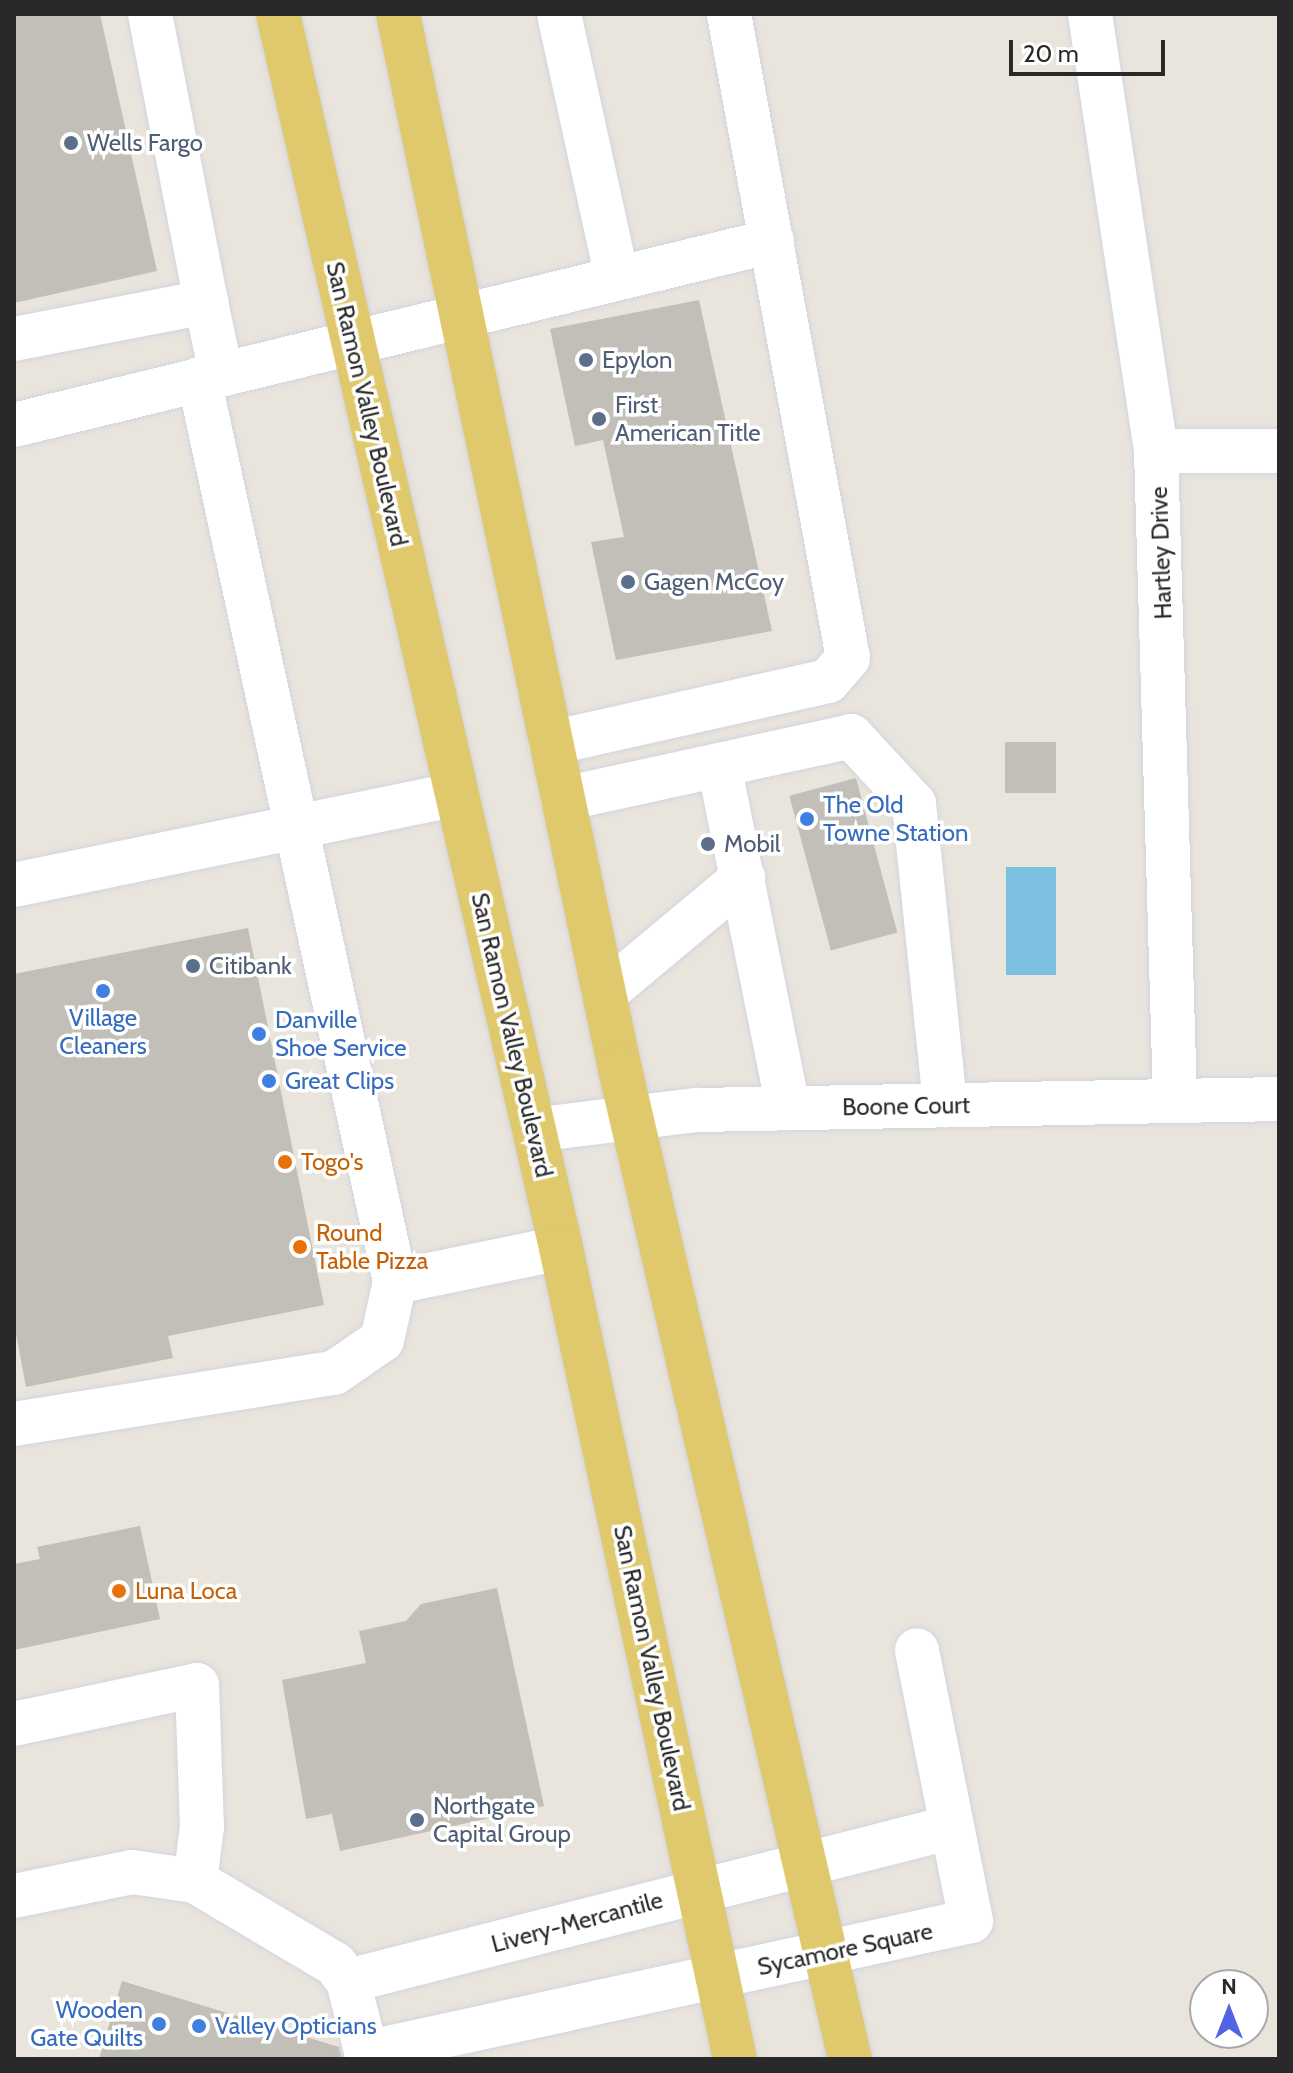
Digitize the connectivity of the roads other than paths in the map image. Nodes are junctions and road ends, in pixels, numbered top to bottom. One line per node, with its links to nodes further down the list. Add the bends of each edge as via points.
1 (150, 14): 9 (street)
2 (278, 14): 12 (main road, San Ramon Valley Boulevard)
3 (398, 14): 10 (main road)
4 (559, 14): 8 (street)
5 (729, 14): 7 (street)
6 (1090, 14): 15 (street, Hartley Drive)
7 (772, 241): 8 (street); 17 (street, via 843,605 848,658 828,681)
8 (617, 277): 10 (street)
9 (206, 302): 11 (street); 13 (street)
10 (460, 315): 12 (street); 17 (main road)
11 (14, 339)
12 (353, 341): 13 (street); 19 (main road, San Ramon Valley Boulevard)
13 (210, 376): 14 (street); 21 (street)
14 (14, 425)
15 (1156, 451): 16 (street); 25 (street, Hartley Drive)
16 (1279, 451)
17 (551, 743): 20 (main road)
18 (719, 765): 20 (street); 22 (street); 27 (street, via 851,736 914,804)
19 (457, 794): 21 (street); 30 (main road, San Ramon Valley Boulevard)
20 (563, 799): 24 (main road)
21 (298, 830): 23 (street); 32 (street)
22 (743, 878): 24 (street); 28 (street)
23 (14, 885)
24 (605, 993): 29 (main road)
25 (1175, 1098): 26 (street, Boone Court); 27 (street, Boone Court)
26 (1279, 1099)
27 (945, 1105): 28 (street, Boone Court)
28 (788, 1108): 29 (street, Boone Court)
29 (631, 1114): 30 (street, Boone Court); 37 (main road)
30 (534, 1130): 31 (main road, San Ramon Valley Boulevard)
31 (561, 1248): 32 (street); 39 (main road, San Ramon Valley Boulevard)
32 (395, 1282): 33 (street, via 382,1340 334,1373)
33 (14, 1424)
34 (917, 1650): 36 (street)
35 (14, 1724): 38 (street, via 197,1685 202,1827)
36 (952, 1827): 37 (street); 41 (street, Sycamore Square, via 971,1921)
37 (807, 1867): 39 (street, Livery-Mercantile); 41 (main road)
38 (195, 1881): 40 (street, via 132,1872); 43 (street, via 335,1964)
39 (699, 1890): 42 (main road, San Ramon Valley Boulevard); 43 (street, Livery-Mercantile)
40 (14, 1896)
41 (828, 1956): 42 (street, Sycamore Square); 46 (main road)
42 (718, 1976): 44 (street); 45 (main road, San Ramon Valley Boulevard)
43 (348, 1981): 44 (street)
44 (369, 2056)
45 (735, 2059)
46 (850, 2059)

